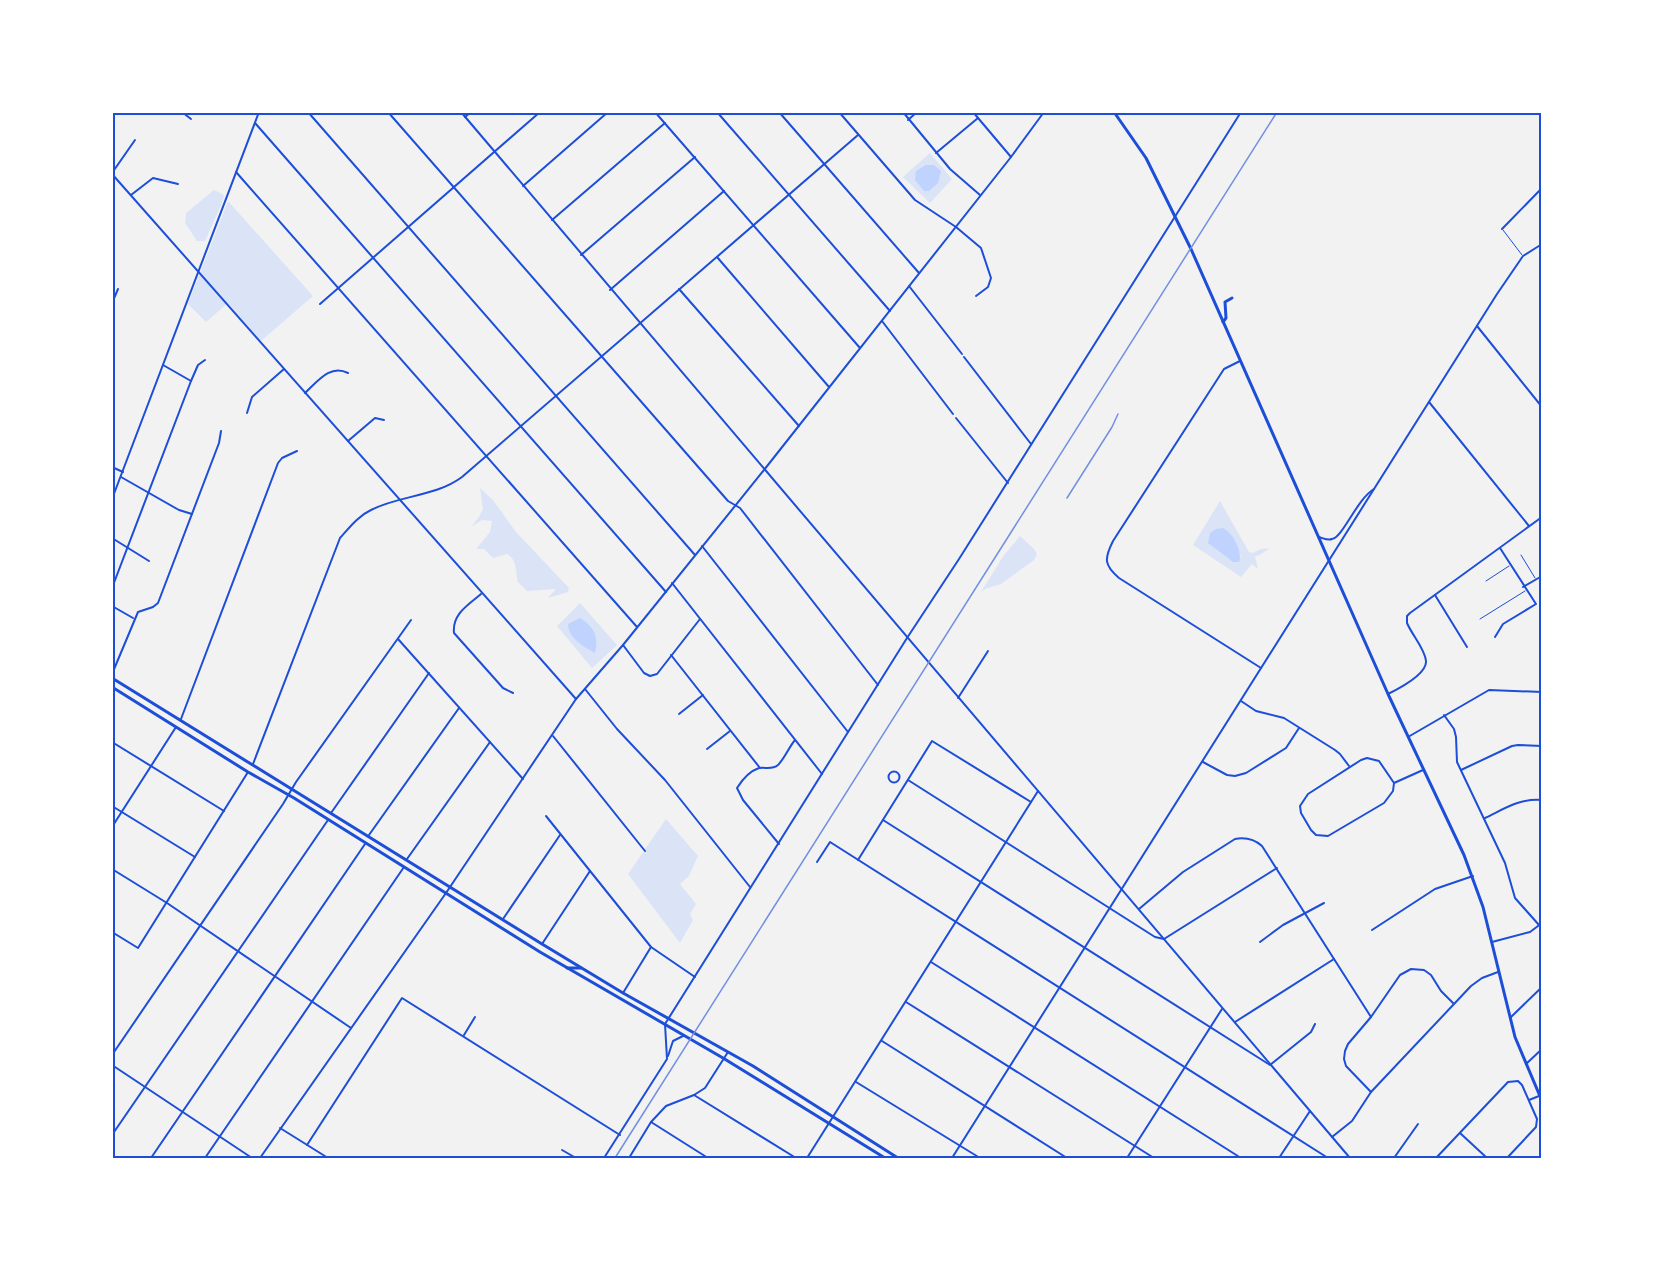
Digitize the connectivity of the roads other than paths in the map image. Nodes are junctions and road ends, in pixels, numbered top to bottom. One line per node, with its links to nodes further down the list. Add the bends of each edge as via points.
1 (182, 112): 21 (street)
2 (259, 112): 23 (street)
3 (308, 112): 45 (street)
4 (388, 112): 36 (street)
5 (461, 112): 19 (street)
6 (471, 112): 19 (street)
7 (540, 112): 27 (street)
8 (608, 112): 35 (street)
9 (656, 112): 24 (street)
10 (717, 112): 39 (street)
11 (778, 112): 31 (street)
12 (839, 112): 25 (street)
13 (903, 112): 22 (street)
14 (917, 112): 22 (street)
15 (973, 112): 20 (street)
16 (1044, 112): 30 (street)
17 (1114, 112): 42 (main road, via 1146,158)
18 (1241, 112): 42 (street)
19 (465, 117): 27 (street)
20 (978, 118): 28 (street); 30 (street)
21 (192, 119)
22 (908, 120): 28 (street)
23 (255, 123): 32 (street); 52 (street)
24 (665, 123): 29 (street); 43 (street)
25 (858, 135): 31 (street); 46 (street, via 915,200)
26 (135, 140): 33 (street)
27 (494, 152): 35 (street); 36 (street)
28 (936, 153): 41 (street)
29 (694, 157): 38 (street); 49 (street)
30 (1011, 157): 41 (street)
31 (823, 164): 39 (street); 54 (street)
32 (236, 172): 53 (street); 56 (street)
33 (112, 174): 40 (street)
34 (178, 184): 40 (street, via 153,178)
35 (524, 186): 43 (street)
36 (454, 187): 45 (street); 70 (street)
37 (1541, 188): 47 (street)
38 (724, 191): 44 (street); 59 (street)
39 (789, 194): 44 (street); 64 (street)
40 (131, 195): 53 (street)
41 (980, 195): 46 (street)
42 (1174, 216): 66 (main road); 90 (street)
43 (552, 220): 49 (street)
44 (753, 224): 50 (street); 69 (street)
45 (408, 226): 52 (street); 79 (street)
46 (956, 227): 54 (street); 60 (street, via 981,248 991,278 988,287)
47 (1502, 229): 51 (lane)
48 (1542, 244): 51 (street)
49 (581, 255): 59 (street)
50 (717, 256): 58 (street); 77 (street)
51 (1523, 256): 68 (street)
52 (373, 257): 56 (street); 86 (street)
53 (199, 273): 73 (street); 74 (street)
54 (919, 274): 55 (street)
55 (909, 286): 64 (street); 90 (street)
56 (338, 288): 63 (street); 92 (street)
57 (118, 289): 62 (street)
58 (679, 289): 67 (street); 87 (street)
59 (610, 290): 67 (street)
60 (976, 296)
61 (1232, 298): 66 (main road, via 1225,302)
62 (112, 303)
63 (320, 304)
64 (890, 311): 65 (street)
65 (882, 321): 69 (street); 83 (street)
66 (1223, 322): 72 (main road)
67 (639, 323): 70 (street); 94 (street)
68 (1476, 326): 80 (street); 81 (street)
69 (860, 348): 77 (street)
70 (601, 357): 79 (street); 102 (street)
71 (205, 360): 76 (street, via 198,365)
72 (1240, 361): 106 (main road); 139 (street, via 1224,369 1113,541 1107,564 1119,578)
73 (163, 364): 76 (street); 95 (street)
74 (284, 369): 78 (street); 82 (street, via 252,397)
75 (348, 373): 78 (street, via 331,370)
76 (191, 381): 99 (street)
77 (829, 387): 87 (street)
78 (305, 393): 89 (street)
79 (556, 396): 86 (street); 111 (street)
80 (1429, 402): 98 (street); 105 (street)
81 (1542, 407)
82 (247, 413)
83 (953, 414)
84 (956, 418): 97 (street)
85 (384, 420): 89 (street, via 375,418)
86 (521, 426): 92 (street); 123 (street)
87 (799, 426): 94 (street)
88 (221, 431): 103 (street)
89 (348, 441): 101 (street)
90 (1031, 444): 97 (street)
91 (297, 452): 156 (street, via 278,463)
92 (485, 456): 101 (street, via 453,484); 131 (street)
93 (112, 467): 95 (street)
94 (764, 470): 102 (street); 133 (street)
95 (123, 472): 96 (street)
96 (121, 477): 99 (street); 100 (street)
97 (1008, 483): 133 (street)
98 (1374, 489): 106 (street, via 1364,496 1338,537 1330,540); 114 (street)
99 (148, 492): 103 (street); 109 (street)
100 (112, 499)
101 (399, 501): 124 (street); 169 (street, via 370,510 340,538)
102 (735, 505): 108 (street); 143 (street)
103 (192, 514): 127 (street, via 159,603 138,612)
104 (1542, 517): 105 (street)
105 (1529, 526): 110 (street)
106 (1317, 536): 114 (main road)
107 (112, 538): 109 (street)
108 (702, 546): 111 (street); 160 (street)
109 (127, 548): 113 (street); 121 (street)
110 (1500, 548): 115 (street); 125 (street)
111 (695, 555): 119 (street)
112 (1521, 555): 117 (lane)
113 (149, 561)
114 (1329, 562): 139 (street); 148 (main road)
115 (1510, 565): 118 (lane); 120 (street)
116 (1542, 576): 117 (street)
117 (1536, 579): 120 (street)
118 (1486, 581)
119 (672, 583): 123 (street); 128 (street)
120 (1523, 587): 122 (street)
121 (112, 588)
122 (1527, 590): 129 (lane); 132 (street, via 1536,604 1503,624)
123 (666, 592): 131 (street)
124 (481, 594): 147 (street, via 458,615 454,633 503,688); 151 (street)
125 (1435, 595): 136 (street); 148 (street, via 1407,616 1426,666 1422,673)
126 (112, 606): 127 (street)
127 (135, 619): 141 (street)
128 (700, 619): 138 (street); 163 (street)
129 (1480, 619)
130 (411, 620): 134 (street)
131 (637, 627): 135 (street)
132 (1495, 637)
133 (907, 638): 143 (street); 150 (street)
134 (398, 639): 140 (street); 182 (street)
135 (623, 645): 138 (street, via 650,676 657,674); 145 (street)
136 (1467, 647)
137 (988, 651): 150 (street)
138 (671, 655): 149 (street)
139 (1261, 668): 152 (street)
140 (429, 674): 153 (street); 190 (street)
141 (112, 676): 156 (main road)
142 (1542, 677): 146 (street)
143 (878, 685): 160 (street)
144 (112, 687): 157 (main road)
145 (585, 690): 151 (street); 214 (street, via 664,780)
146 (1541, 692): 155 (street, via 1489,690)
147 (513, 693)
148 (1388, 694): 162 (main road)
149 (703, 695): 154 (street); 159 (street)
150 (958, 698): 183 (street)
151 (576, 699): 161 (street)
152 (1241, 701): 158 (street); 168 (street)
153 (459, 708): 165 (street); 197 (street)
154 (679, 714)
155 (1444, 715): 162 (street); 174 (street, via 1454,729 1455,756)
156 (181, 719): 169 (main road)
157 (176, 727): 170 (street); 175 (main road)
158 (1299, 728): 168 (street, via 1286,748 1246,773 1227,775); 171 (street, via 1340,754)
159 (730, 731): 167 (street); 172 (street)
160 (848, 732): 176 (street)
161 (553, 736): 177 (street); 201 (street)
162 (1408, 737): 173 (main road)
163 (795, 740): 172 (street, via 778,765); 176 (street)
164 (112, 742): 170 (street)
165 (490, 742): 177 (street); 203 (street)
166 (1542, 746): 174 (street, via 1512,746)
167 (706, 749)
168 (1203, 762): 213 (street)
169 (253, 764): 182 (main road)
170 (151, 766): 188 (street); 189 (street)
171 (1349, 767): 180 (street, via 1373,758 1383,765); 180 (street, via 1303,799 1300,813 1316,835 1334,833 1384,802)
172 (760, 768): 200 (street, via 737,788)
173 (1423, 770): 180 (street); 210 (main road)
174 (1461, 770): 192 (street)
175 (248, 772): 184 (main road); 188 (street)
176 (822, 774): 200 (street)
177 (523, 779): 212 (street)
178 (899, 780): 181 (street)
179 (908, 780): 181 (street); 186 (street, via 932,741); 198 (street)
180 (1394, 783)
181 (905, 784): 194 (street)
182 (293, 788): 184 (street); 190 (main road)
183 (1038, 791): 186 (street); 213 (street)
184 (289, 795): 193 (main road); 224 (street)
185 (1542, 800): 192 (street, via 1517,803)
186 (1031, 802): 198 (street)
187 (112, 806): 189 (street)
188 (224, 811): 202 (street)
189 (122, 812): 195 (street); 202 (street)
190 (331, 813): 197 (main road)
191 (546, 816): 196 (street)
192 (1484, 818): 223 (street, via 1505,863 1515,898)
193 (328, 820): 199 (main road); 233 (street)
194 (883, 820): 204 (street); 211 (street)
195 (112, 827)
196 (561, 834): 209 (street); 221 (street)
197 (369, 835): 203 (main road)
198 (1005, 842): 211 (street); 218 (street)
199 (365, 844): 206 (main road); 239 (street)
200 (779, 844): 214 (street)
201 (645, 851)
202 (195, 857): 216 (street)
203 (407, 859): 212 (main road)
204 (858, 860): 205 (street, via 830,842); 222 (street)
205 (817, 862)
206 (404, 867): 215 (main road); 244 (street)
207 (1277, 868): 219 (street, via 1257,841 1235,839 1183,872); 220 (street); 227 (street)
208 (112, 869): 216 (street)
209 (590, 871): 230 (street); 231 (street)
210 (1473, 876): 225 (street, via 1435,889); 229 (main road)
211 (981, 881): 222 (street); 232 (street)
212 (450, 886): 215 (street); 221 (main road)
213 (1121, 888): 218 (street); 219 (street)
214 (751, 889): 240 (street)
215 (446, 893): 236 (main road); 255 (street)
216 (167, 903): 224 (street); 226 (street, via 138,948)
217 (1324, 903): 220 (street)
218 (1108, 908): 227 (street); 232 (street)
219 (1139, 909): 227 (street)
220 (1305, 913): 228 (street); 234 (street)
221 (503, 919): 230 (main road)
222 (956, 922): 235 (street); 242 (street)
223 (1540, 924): 229 (street, via 1530,932)
224 (201, 926): 233 (street); 263 (street)
225 (1372, 930)
226 (112, 932)
227 (1164, 939): 247 (street)
228 (1260, 942)
229 (1492, 942): 238 (main road)
230 (542, 944): 237 (main road)
231 (651, 947): 240 (street); 243 (street)
232 (1084, 948): 242 (street); 257 (street)
233 (238, 951): 239 (street); 272 (street)
234 (1334, 958): 249 (street); 252 (street)
235 (931, 962): 245 (street); 256 (street)
236 (567, 968): 237 (main road); 253 (main road)
237 (583, 969): 243 (main road)
238 (1499, 972): 246 (street, via 1482,978); 251 (main road)
239 (275, 976): 244 (street); 281 (street)
240 (695, 977): 250 (street)
241 (1542, 987): 251 (street)
242 (1059, 988): 256 (street); 270 (street)
243 (623, 993): 250 (main road)
244 (313, 1002): 255 (street); 291 (street)
245 (906, 1002): 260 (street); 269 (street)
246 (1454, 1004): 249 (street, via 1431,975 1411,969 1400,975); 273 (street)
247 (1222, 1008): 252 (street); 257 (street)
248 (475, 1017): 258 (street)
249 (1371, 1017): 273 (street, via 1348,1044 1344,1059 1352,1074)
250 (669, 1018): 253 (street); 262 (main road)
251 (1510, 1018): 266 (main road)
252 (1235, 1022): 268 (street)
253 (665, 1024): 259 (main road); 265 (street)
254 (1315, 1024): 268 (street, via 1311,1032)
255 (351, 1028): 286 (street)
256 (1034, 1028): 269 (street); 279 (street)
257 (1209, 1028): 268 (street); 270 (street)
258 (464, 1035): 289 (street); 293 (street, via 402,998)
259 (685, 1036): 264 (main road); 265 (street, via 673,1041)
260 (882, 1041): 271 (street); 278 (street)
261 (1542, 1049): 266 (street)
262 (728, 1051): 264 (street); 282 (main road)
263 (112, 1055)
264 (723, 1058): 274 (street, via 705,1088); 284 (main road)
265 (667, 1059): 289 (street)
266 (1526, 1064): 275 (main road)
267 (112, 1065): 272 (street)
268 (1270, 1065): 280 (street)
269 (1009, 1067): 278 (street); 295 (street)
270 (1184, 1067): 279 (street); 290 (street)
271 (856, 1082): 282 (street); 294 (street)
272 (145, 1087): 281 (street); 288 (street)
273 (1371, 1092): 292 (street, via 1352,1121)
274 (694, 1095): 283 (street, via 666,1106); 306 (street)
275 (1539, 1096): 276 (street); 277 (main road)
276 (1529, 1100): 287 (street, via 1522,1084 1508,1082); 322 (street, via 1536,1127)
277 (1542, 1101)
278 (985, 1106): 294 (street); 312 (street)
279 (1160, 1107): 295 (street); 315 (street)
280 (1310, 1111): 290 (street); 292 (street)
281 (183, 1112): 291 (street); 297 (street)
282 (834, 1117): 284 (street); 309 (main road)
283 (651, 1122): 304 (street); 305 (street)
284 (829, 1124): 307 (street); 308 (main road)
285 (1418, 1124): 319 (street)
286 (280, 1128): 293 (street); 300 (street)
287 (1460, 1133): 320 (street); 321 (street)
288 (112, 1135)
289 (620, 1135): 303 (street)
290 (1293, 1136): 316 (street); 317 (street)
291 (220, 1137): 298 (street); 299 (street)
292 (1332, 1137): 318 (street)
293 (307, 1145): 301 (street)
294 (959, 1146): 310 (street); 311 (street)
295 (1135, 1146): 313 (street); 314 (street)
296 (562, 1150): 302 (street)
297 (151, 1158)
298 (205, 1158)
299 (252, 1158)
300 (260, 1158)
301 (328, 1158)
302 (576, 1158)
303 (604, 1158)
304 (629, 1158)
305 (708, 1158)
306 (796, 1158)
307 (807, 1158)
308 (885, 1158)
309 (898, 1158)
310 (952, 1158)
311 (980, 1158)
312 (1067, 1158)
313 (1127, 1158)
314 (1154, 1158)
315 (1241, 1158)
316 (1279, 1158)
317 (1328, 1158)
318 (1350, 1158)
319 (1394, 1158)
320 (1436, 1158)
321 (1486, 1158)
322 (1507, 1158)

